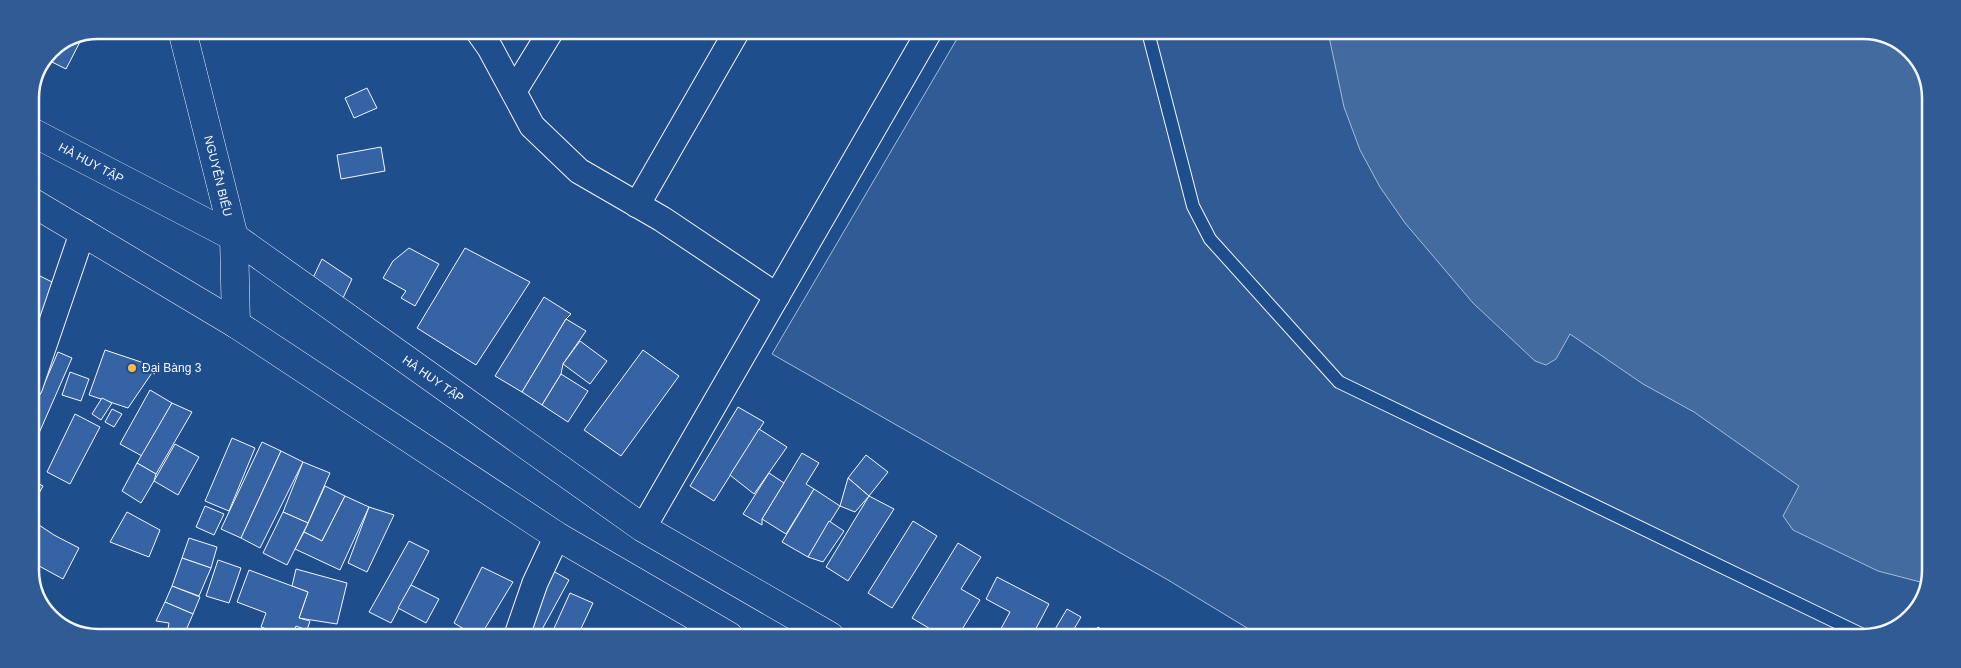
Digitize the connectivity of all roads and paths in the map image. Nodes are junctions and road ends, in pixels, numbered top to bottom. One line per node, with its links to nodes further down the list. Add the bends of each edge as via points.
1 (184, 39): 12 (main road, NGUYỄN BIỂU)
2 (484, 39): 7 (street)
3 (546, 39): 7 (street)
4 (732, 39): 9 (street)
5 (925, 39): 13 (street)
6 (1150, 39): 21 (lane, via 1193,206 1210,239 1339,382)
7 (514, 91): 9 (street, via 532,126 579,171)
8 (39, 136): 12 (main road, HÀ HUY TẬP)
9 (638, 205): 13 (street)
10 (39, 207): 11 (main road)
11 (83, 231): 14 (main road); 15 (street)
12 (234, 238): 14 (main road, NGUYỄN BIỂU); 16 (main road, HÀ HUY TẬP)
13 (777, 296): 16 (street)
14 (236, 324): 17 (main road)
15 (39, 360)
16 (643, 528): 20 (main road, HÀ HUY TẬP)
17 (557, 536): 18 (street, via 535,583); 19 (main road)
18 (519, 629)
19 (717, 629)
20 (818, 629)
21 (1849, 629)

